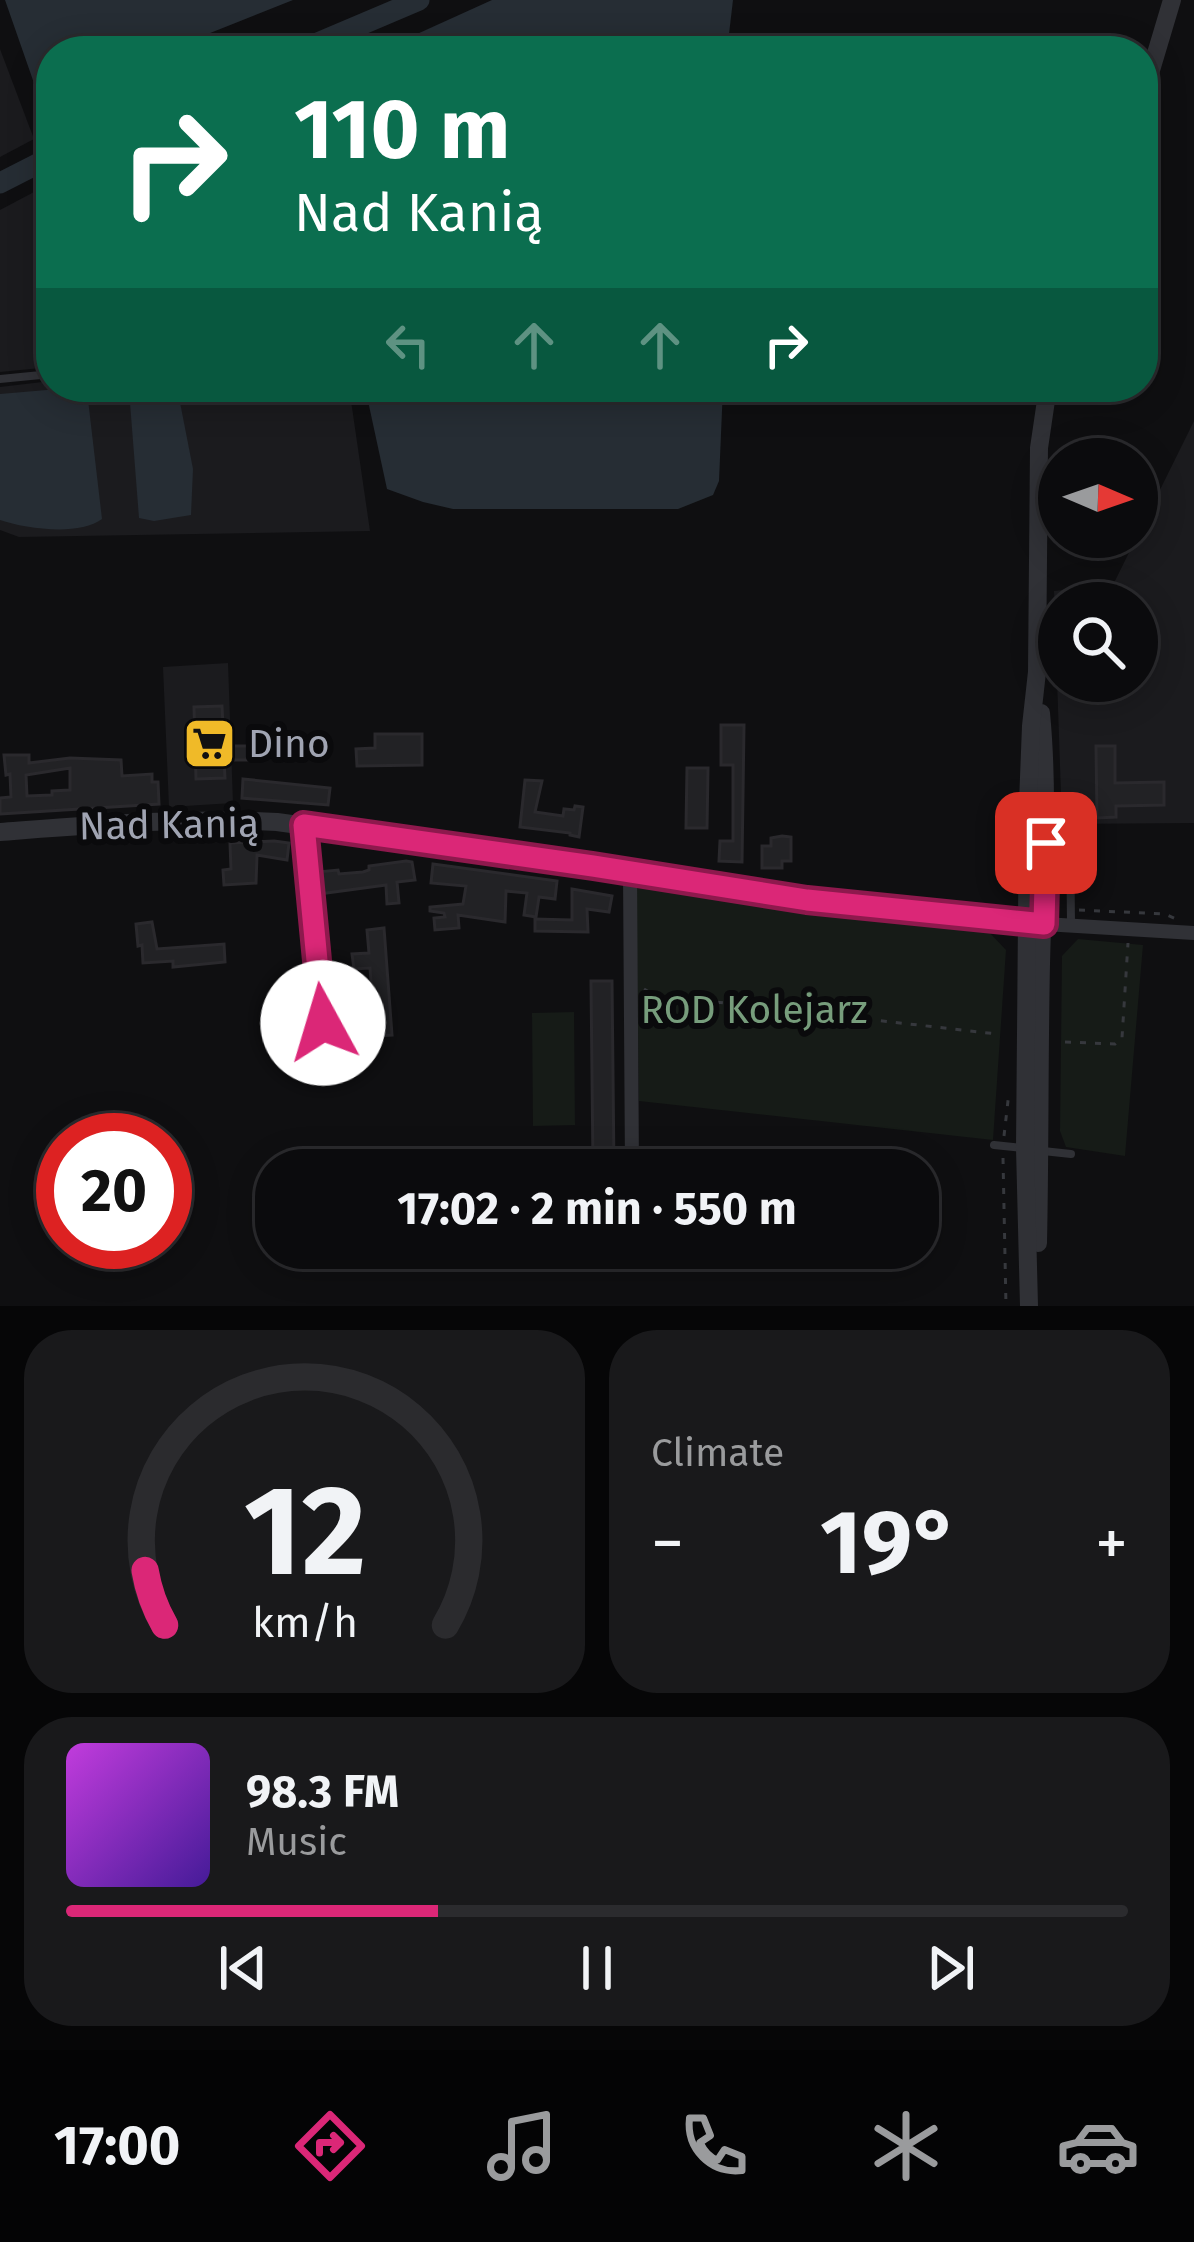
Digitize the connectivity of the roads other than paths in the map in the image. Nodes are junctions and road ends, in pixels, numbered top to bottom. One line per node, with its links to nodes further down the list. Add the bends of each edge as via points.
1 (1172, 0): 2 (street)
2 (1158, 47)
3 (36, 375): 4 (lane)
4 (0, 379)
5 (1044, 402): 11 (street, via 1037,672 1046,759)
6 (1070, 824): 10 (lane)
7 (304, 825): 8 (street, Nad Kanią, via 232,820); 9 (street, Nad Kanią); 13 (lane)
8 (0, 832)
9 (630, 872): 11 (street, Nad Kanią); 15 (street)
10 (1071, 917): 11 (street, Nad Kanią); 12 (street, Nad Kanią)
11 (1035, 923): 16 (street)
12 (1188, 928)
13 (328, 1070)
14 (999, 1145): 16 (lane)
15 (632, 1149)
16 (1032, 1149): 17 (lane); 18 (street)
17 (1071, 1154)
18 (1032, 1306)

